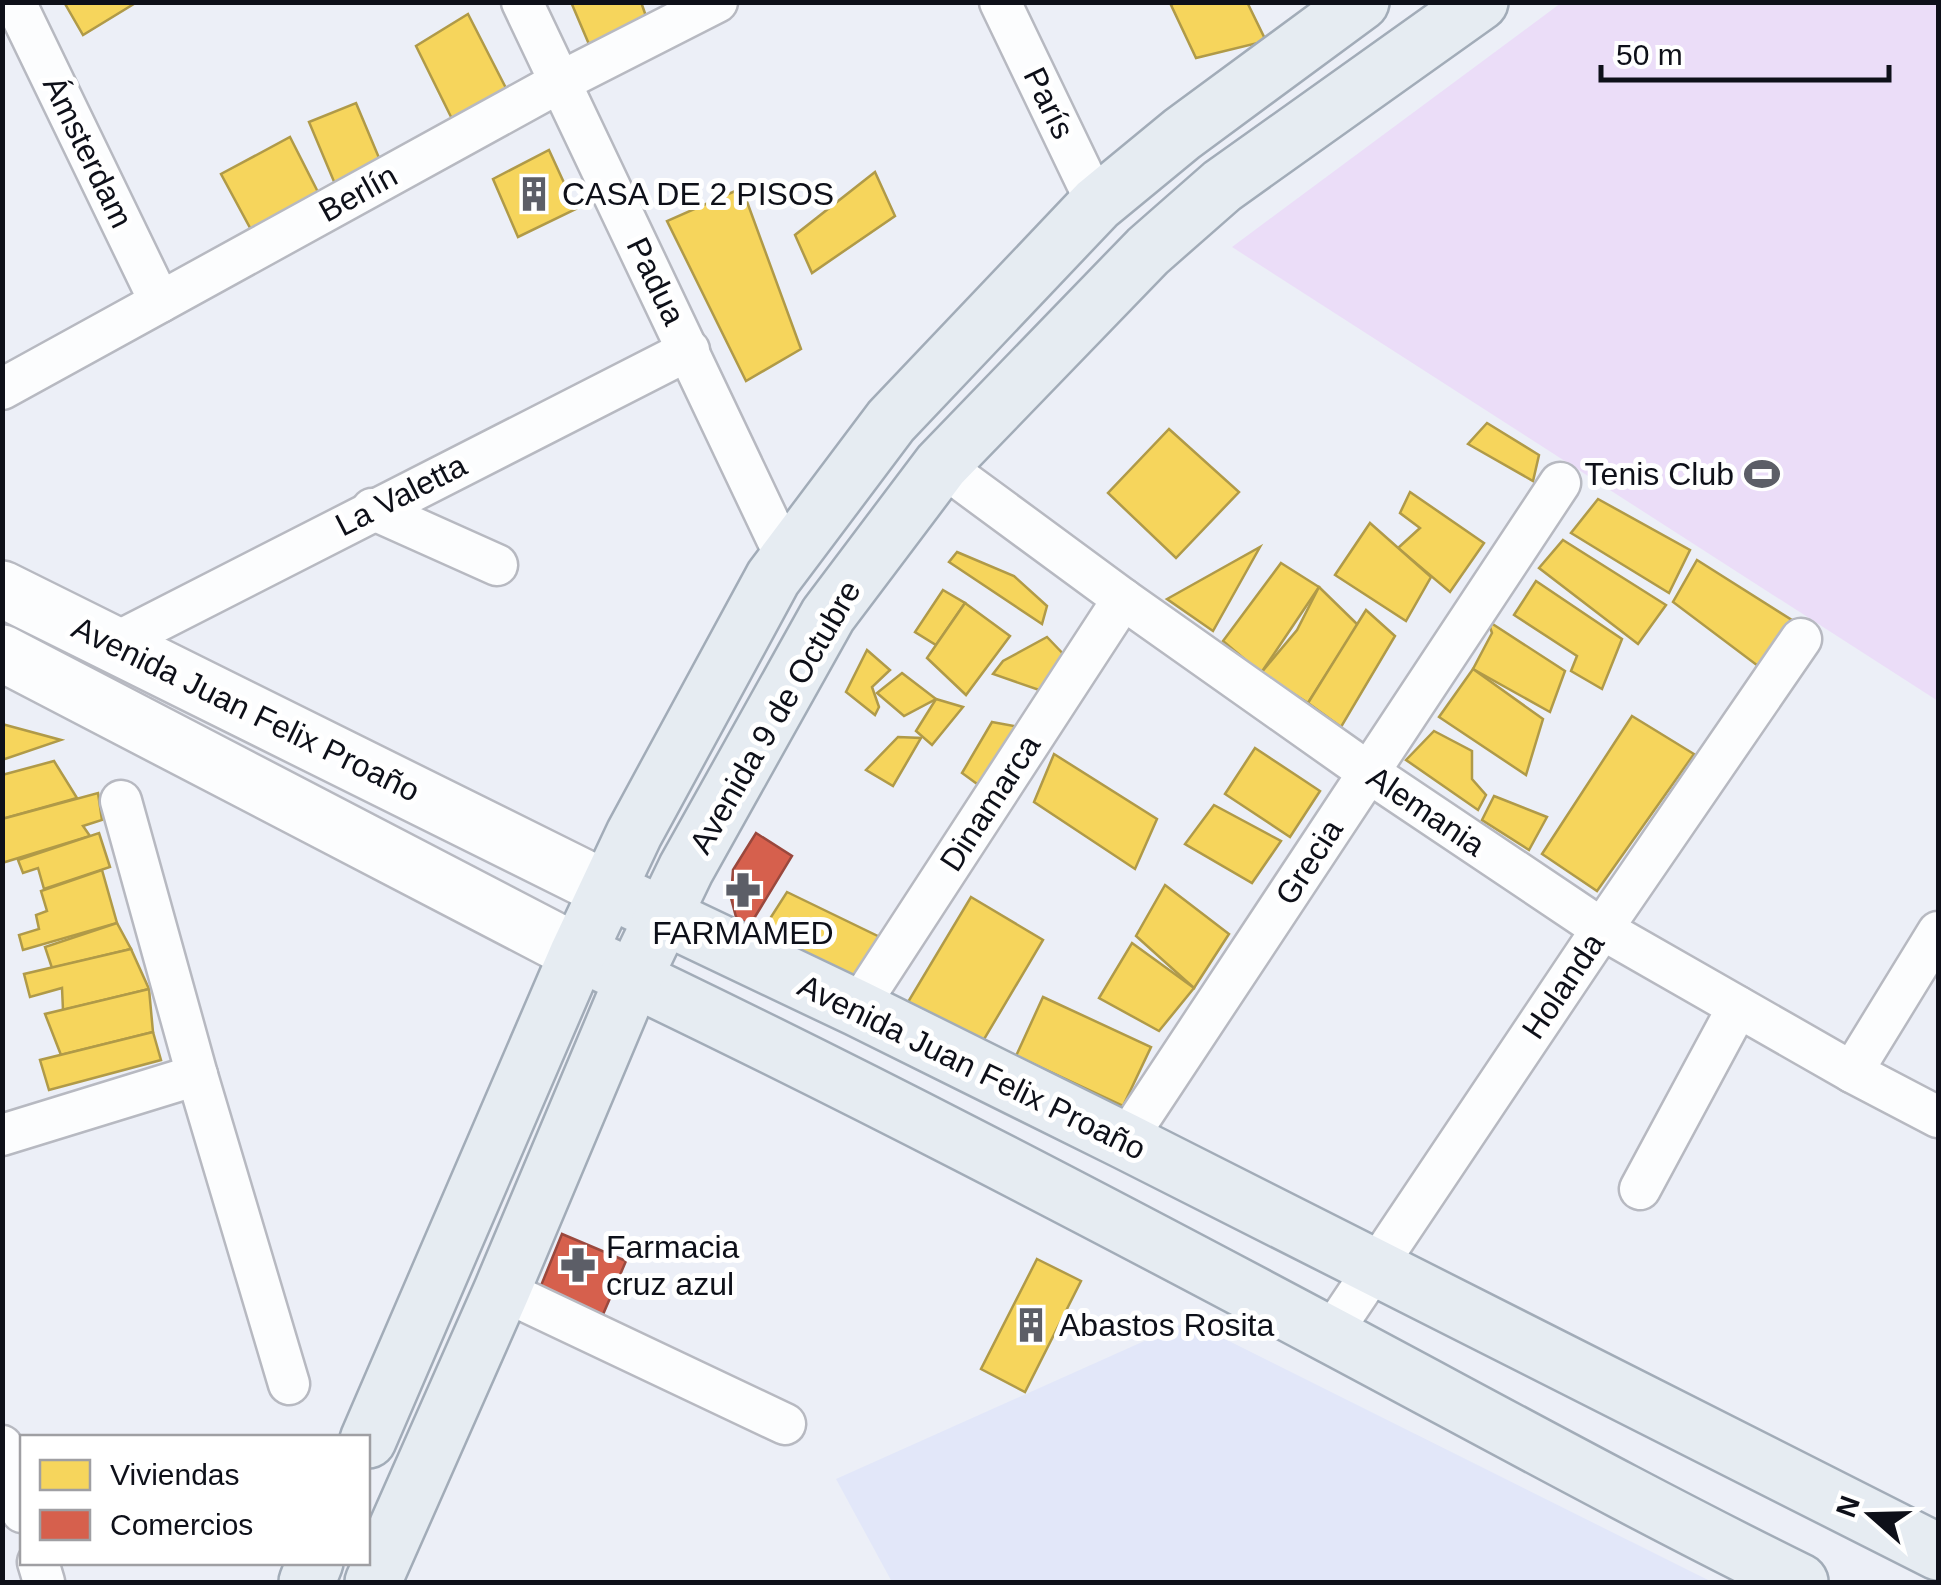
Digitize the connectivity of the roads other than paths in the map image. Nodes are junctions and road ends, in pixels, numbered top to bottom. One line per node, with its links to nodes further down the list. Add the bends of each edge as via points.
1 (15, 2): 9 (street, Ámsterdam)
2 (522, 2): 7 (street, Padua)
3 (717, 2): 7 (street, Berlín)
4 (1000, 2): 8 (street, París)
5 (1361, 2): 8 (main road, Avenida 9 de Octubre)
6 (1480, 2): 12 (main road, Avenida 9 de Octubre, via 1222,186 1148,251)
7 (560, 82): 9 (street, Berlín); 10 (street, Padua)
8 (1098, 204): 15 (main road, Avenida 9 de Octubre, via 891,421)
9 (160, 302): 11 (street, Berlín)
10 (689, 350): 14 (street, La Valetta); 15 (street, Padua)
11 (2, 389)
12 (941, 464): 18 (street, Alemania); 25 (main road, Avenida 9 de Octubre, via 828,615)
13 (1560, 483): 22 (street, Grecia)
14 (372, 509): 16 (street); 20 (street, La Valetta)
15 (787, 560): 24 (main road, Avenida 9 de Octubre)
16 (497, 565)
17 (2, 589): 20 (street, Avenida Juan Felix Proaño)
18 (1123, 599): 22 (street, Alemania); 31 (street, Dinamarca)
19 (1801, 639): 26 (street, Holanda)
20 (115, 642): 24 (street, Avenida Juan Felix Proaño)
21 (2, 653): 28 (street, Avenida Juan Felix Proaño)
22 (1368, 772): 26 (street, Alemania); 36 (street, Grecia)
23 (122, 801): 33 (street)
24 (608, 890): 25 (main road, Avenida Juan Felix Proaño); 28 (main road, Avenida 9 de Octubre)
25 (664, 917): 29 (main road, Avenida 9 de Octubre); 31 (main road, Avenida Juan Felix Proaño)
26 (1602, 928): 30 (street, Alemania); 38 (street, Holanda)
27 (1938, 932): 32 (street)
28 (578, 952): 29 (main road, Avenida Juan Felix Proaño); 43 (main road, Avenida 9 de Octubre)
29 (633, 979): 39 (main road, Avenida 9 de Octubre); 40 (main road, Avenida Juan Felix Proaño, via 829,1073)
30 (1738, 1007): 32 (street, Alemania); 37 (street)
31 (857, 1008): 36 (main road, Avenida Juan Felix Proaño)
32 (1852, 1072): 34 (street, Alemania)
33 (198, 1075): 35 (street); 41 (street)
34 (1938, 1116)
35 (2, 1135)
36 (1126, 1141): 38 (main road, Avenida Juan Felix Proaño)
37 (1640, 1189)
38 (1372, 1268): 40 (street, Holanda); 46 (main road, Avenida Juan Felix Proaño)
39 (502, 1290): 42 (street); 47 (main road, Avenida 9 de Octubre)
40 (1330, 1335): 48 (main road, Avenida Juan Felix Proaño)
41 (289, 1384)
42 (785, 1424)
43 (370, 1435)
44 (2, 1446): 45 (street)
45 (20, 1505)
46 (1938, 1552)
47 (374, 1582)
48 (1800, 1582)

